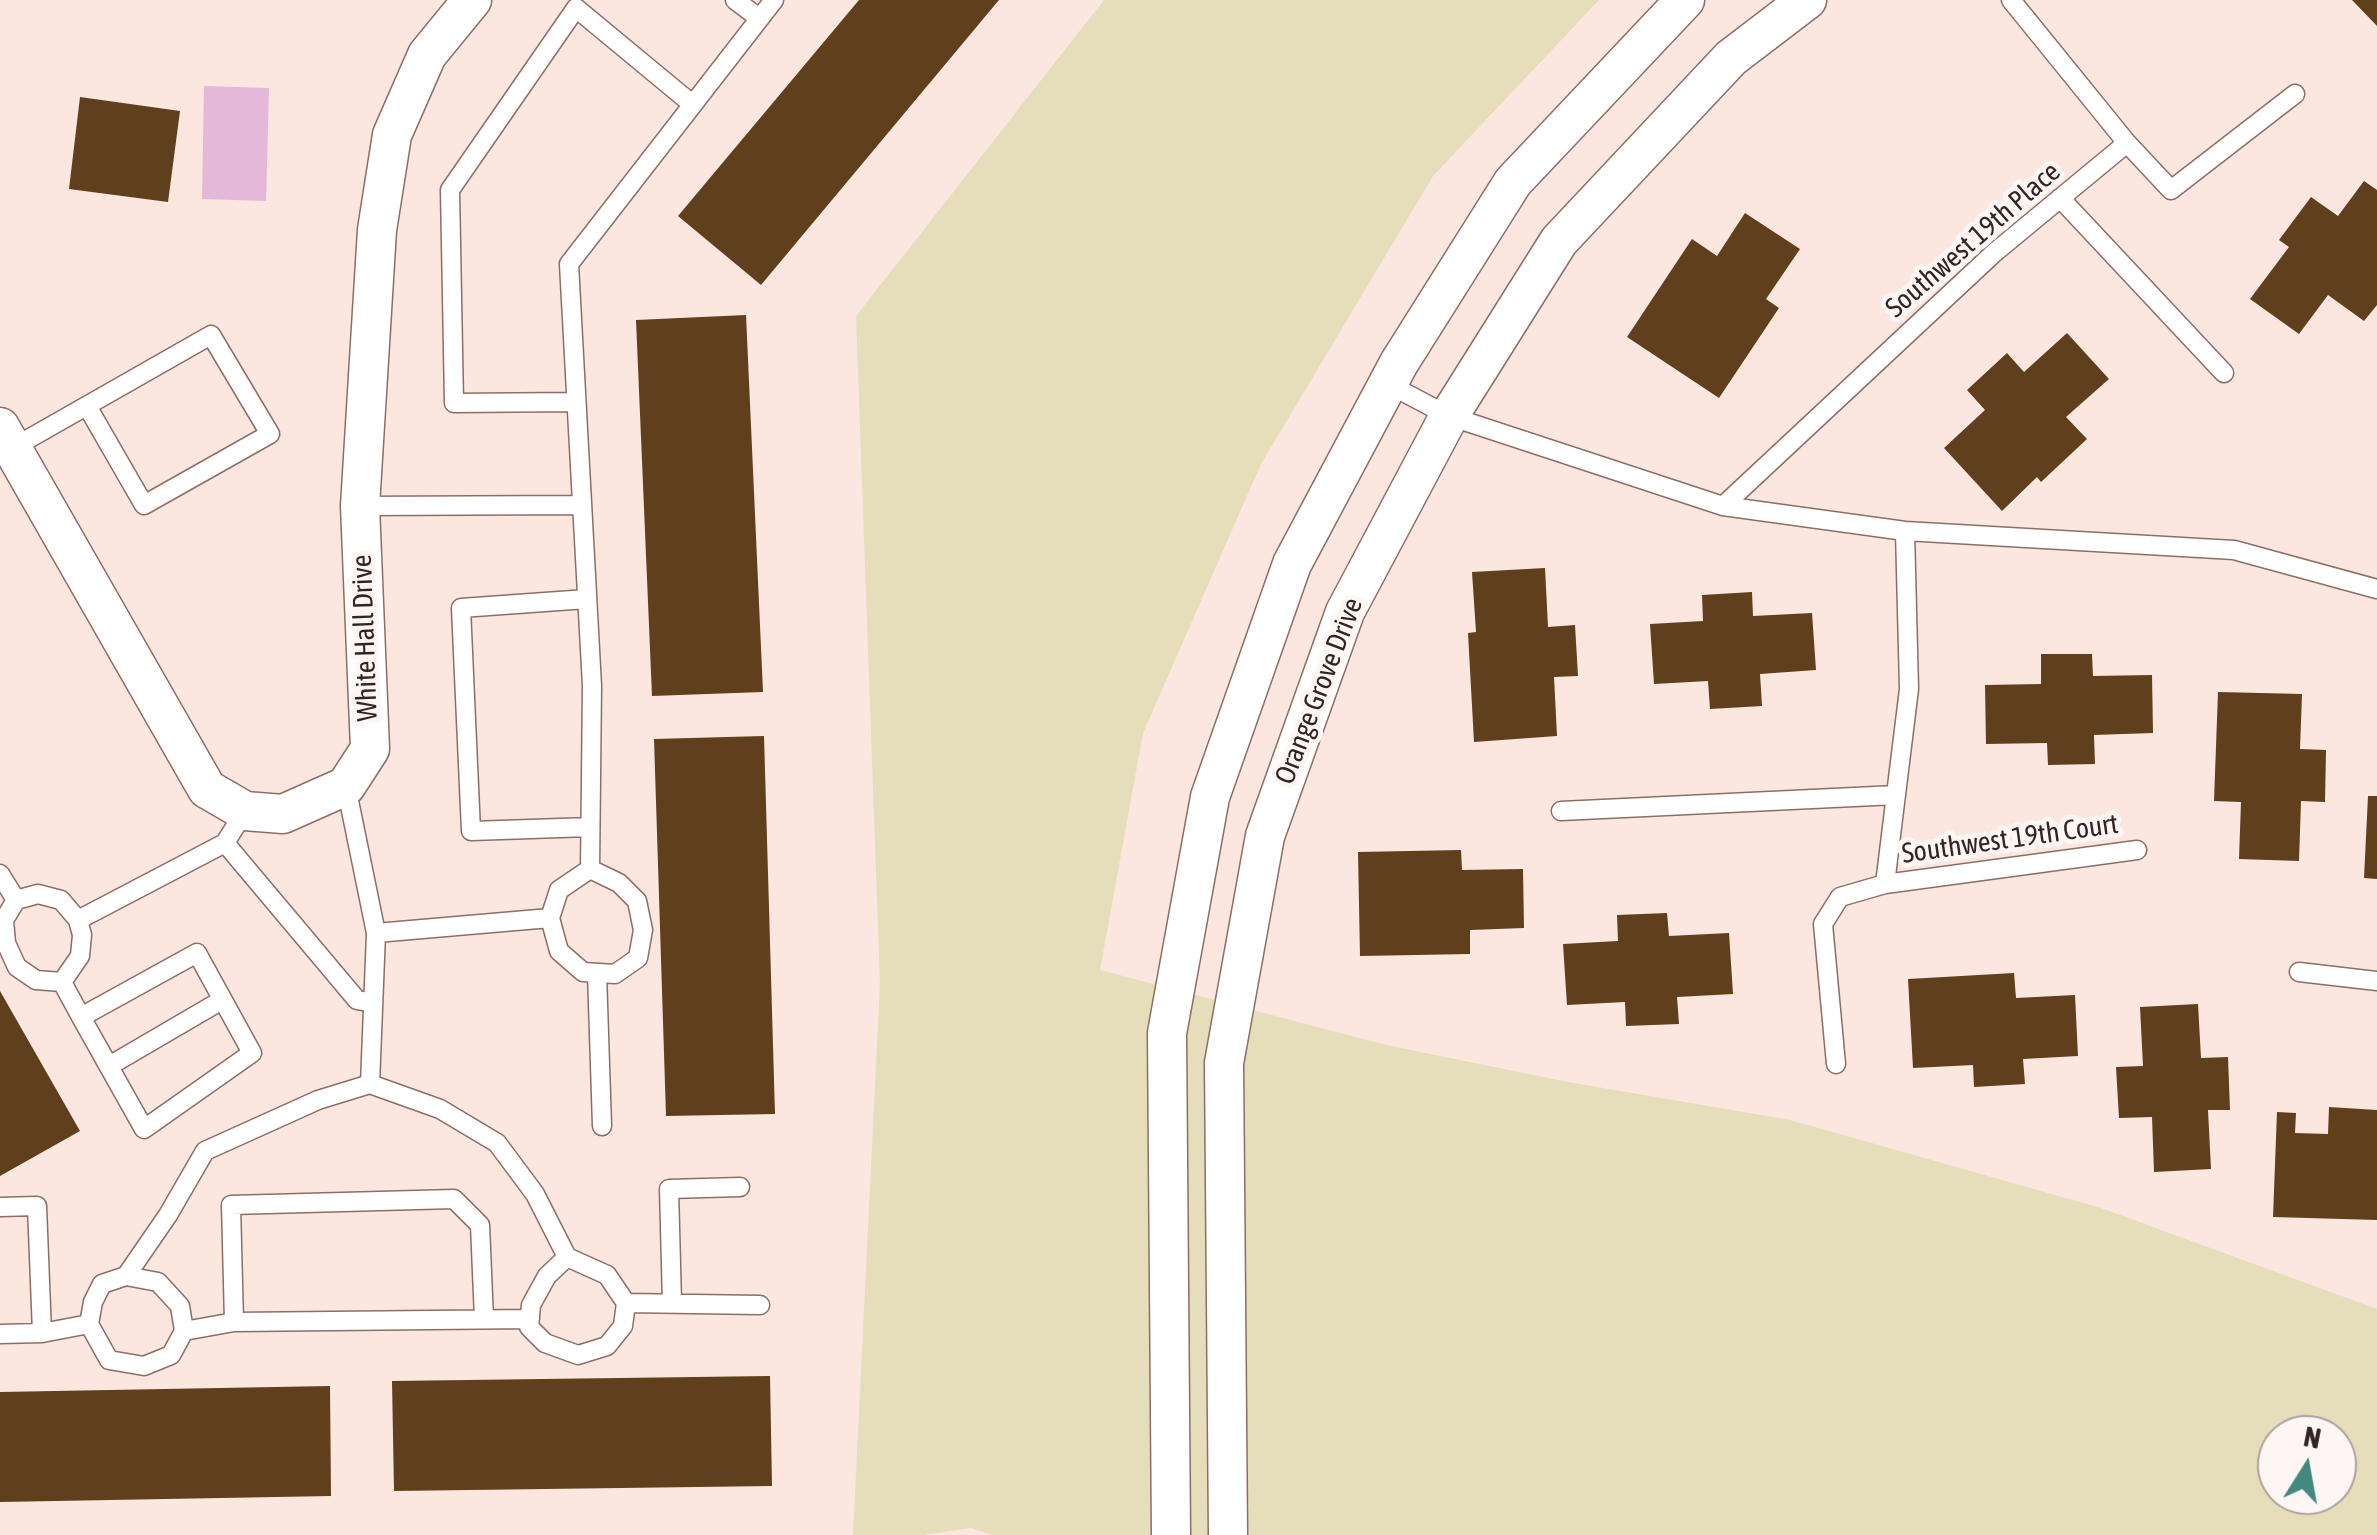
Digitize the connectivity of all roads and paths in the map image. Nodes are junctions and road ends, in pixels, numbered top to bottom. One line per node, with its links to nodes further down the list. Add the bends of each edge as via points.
1 (472, 0): 18 (street, White Hall Drive, via 427,54 392,135 376,230)
2 (734, 0): 7 (lane)
3 (774, 0): 7 (lane)
4 (1685, 0): 13 (street, via 1513,182)
5 (1807, 0): 16 (street, Orange Grove Drive, via 1731,58 1559,241)
6 (2011, 0): 10 (lane)
7 (759, 18): 9 (lane)
8 (2295, 94): 10 (lane, via 2171,190)
9 (692, 104): 14 (lane, via 569,264); 14 (lane, via 576,8 450,190 454,403)
10 (2127, 142): 11 (lane, Southwest 19th Place)
11 (2060, 198): 12 (lane); 20 (lane, Southwest 19th Place)
12 (2224, 372)
13 (1388, 384): 16 (lane); 63 (street, via 1292,564 1210,797 1167,1033)
14 (576, 402): 19 (lane)
15 (88, 406): 15 (lane, via 211,335 270,434 144,504); 17 (lane)
16 (1448, 416): 20 (lane); 64 (street, Orange Grove Drive, via 1345,612 1265,836 1224,1063)
17 (4, 444): 27 (street, via 208,788)
18 (360, 506): 19 (lane); 24 (street, White Hall Drive, via 370,749)
19 (582, 506): 23 (lane)
20 (1724, 506): 21 (lane)
21 (1904, 531): 22 (lane, via 2234,550); 25 (lane, Southwest 19th Court, via 1909,689)
22 (2377, 589)
23 (587, 599): 28 (lane); 28 (lane, via 461,608 471,831)
24 (346, 786): 27 (street, via 283,814); 37 (lane)
25 (1896, 795): 26 (lane); 33 (lane, Southwest 19th Court)
26 (1561, 810)
27 (245, 811): 29 (lane)
28 (590, 826): 31 (lane)
29 (225, 843): 36 (lane); 43 (lane, via 357,1000)
30 (2137, 850): 33 (lane, Southwest 19th Court)
31 (590, 868): 35 (lane, via 559,890); 39 (lane, via 637,900 643,930 638,958 615,974)
32 (0, 874): 34 (lane)
33 (1885, 884): 45 (lane, via 1840,897 1823,924)
34 (16, 900): 36 (lane, via 38,894 61,900); 41 (lane, via 4,920 17,967 36,980)
35 (550, 918): 37 (lane); 39 (lane, via 559,951 582,972)
36 (78, 920): 41 (lane, via 80,956)
37 (376, 933): 43 (lane)
38 (2299, 972): 40 (lane)
39 (597, 973): 48 (lane)
40 (2377, 981)
41 (62, 982): 44 (lane)
42 (222, 1000): 44 (lane, via 197,952); 46 (lane); 46 (lane, via 252,1053 144,1129)
43 (373, 1002): 47 (lane)
44 (81, 1017): 46 (lane)
45 (1836, 1064)
46 (109, 1066)
47 (370, 1084): 51 (lane, via 440,1109 496,1143 535,1194); 52 (lane, via 205,1151)
48 (602, 1126)
49 (740, 1187): 54 (lane, via 668,1189)
50 (0, 1207): 61 (lane, via 37,1206)
51 (567, 1257): 53 (lane, via 608,1275); 57 (lane, via 547,1276)
52 (126, 1276): 59 (lane, via 102,1284); 60 (lane, via 158,1282 180,1306)
53 (626, 1303): 54 (lane); 57 (lane, via 623,1326 607,1346 578,1356 545,1343 529,1327)
54 (672, 1303): 55 (lane)
55 (760, 1305)
56 (484, 1319): 57 (lane); 58 (lane); 58 (lane, via 480,1225 454,1200 232,1205)
57 (530, 1319)
58 (234, 1322): 60 (lane)
59 (88, 1324): 60 (lane, via 108,1360 144,1366 172,1355); 61 (lane)
60 (184, 1331)
61 (42, 1333): 62 (lane)
62 (0, 1334)
63 (1171, 1535)
64 (1228, 1535)

